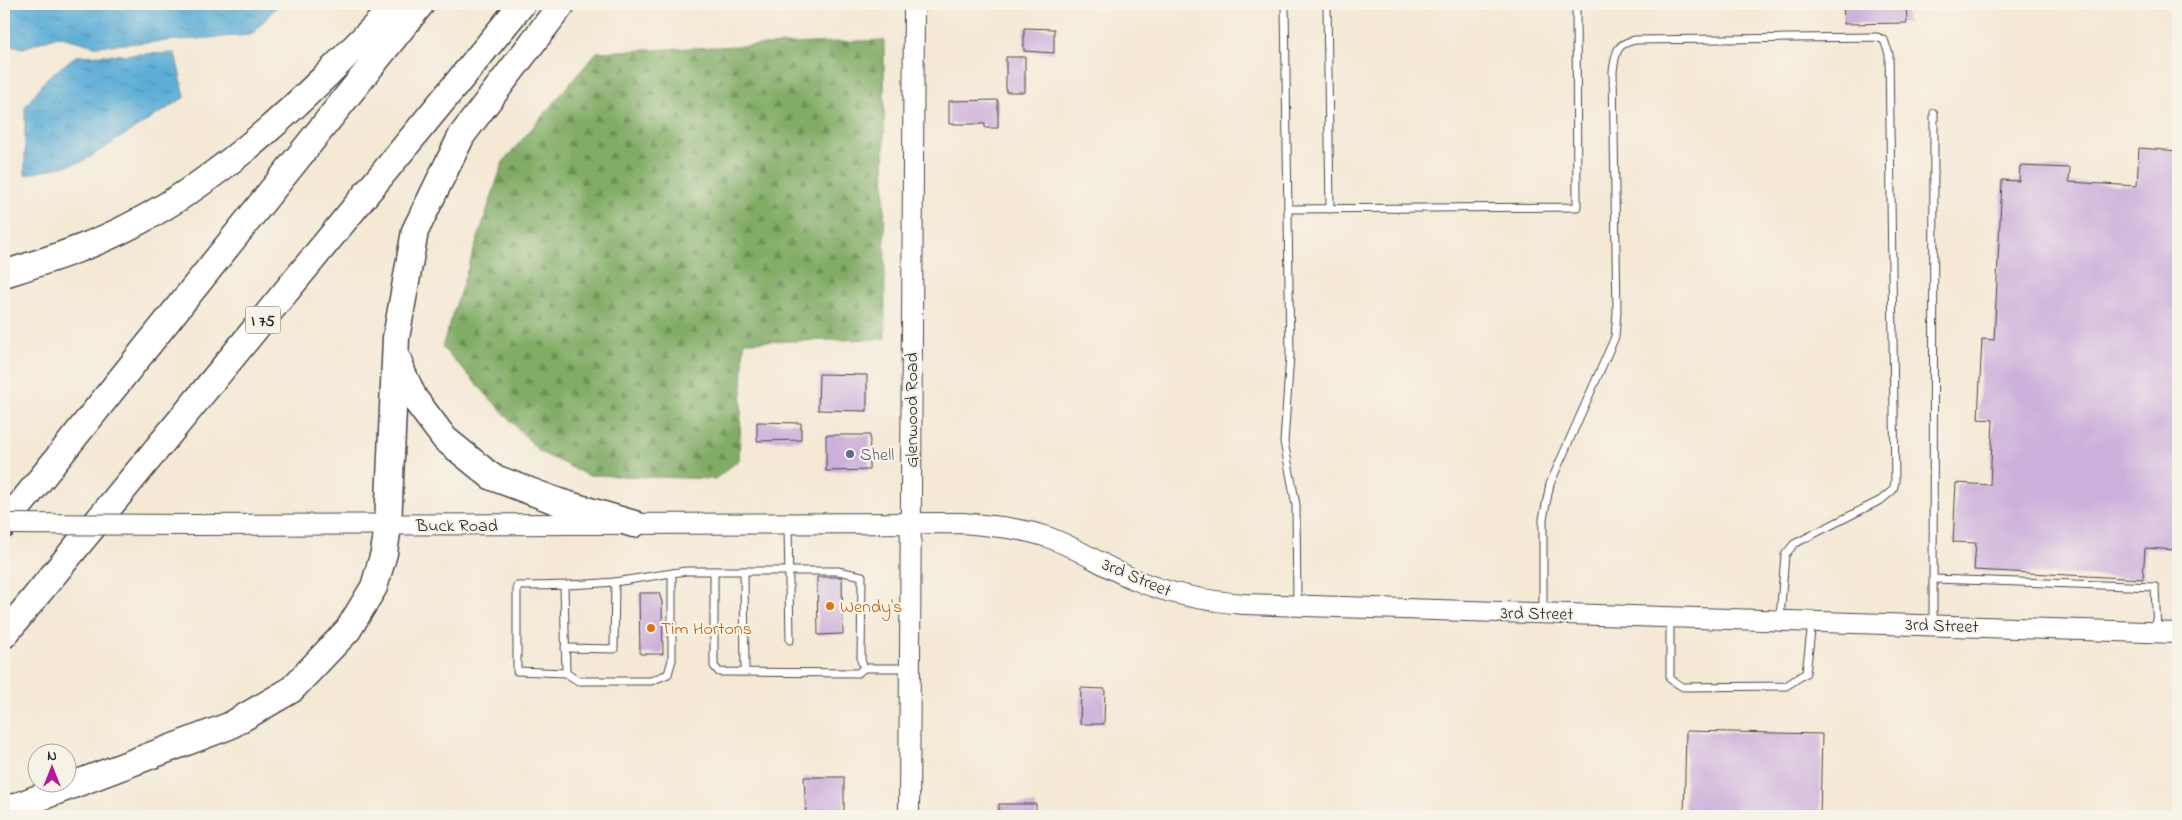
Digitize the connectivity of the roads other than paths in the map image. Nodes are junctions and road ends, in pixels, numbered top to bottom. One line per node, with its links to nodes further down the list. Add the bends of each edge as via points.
1 (397, 4): 12 (highway, via 289,113 231,162 134,224 58,257)
2 (421, 4): 17 (highway)
3 (522, 4): 34 (highway, I 75)
4 (562, 4): 13 (highway, via 462,135 415,231)
5 (914, 4): 15 (street, Glenwood Road)
6 (1285, 4): 10 (lane)
7 (1327, 4): 11 (lane)
8 (1576, 4): 11 (lane, via 1577,207)
9 (1934, 113): 23 (lane)
10 (1288, 209): 11 (lane); 26 (lane, via 1290,355 1284,442 1296,504)
11 (1330, 209)
12 (4, 274)
13 (396, 338): 16 (highway, via 402,372 414,398 445,439 484,470 559,502); 18 (highway)
14 (788, 523): 15 (street, Buck Road); 16 (street, Buck Road); 21 (lane)
15 (911, 523): 26 (street, 3rd Street, via 963,523 1024,531 1072,547 1137,581 1180,595 1235,604); 38 (street, Glenwood Road)
16 (634, 524): 18 (street, Buck Road)
17 (4, 525): 18 (street, Buck Road, bridge)
18 (388, 526): 41 (highway, via 374,588 348,630 290,690 229,726)
19 (714, 571): 20 (lane); 22 (lane); 39 (lane, via 714,666 719,672)
20 (744, 571): 21 (lane); 39 (lane)
21 (790, 571): 35 (lane); 37 (lane, via 838,571 862,576 861,660)
22 (672, 573): 24 (lane); 40 (lane, via 672,660 668,674 651,681 578,681)
23 (1934, 579): 31 (lane); 32 (lane, via 2155,587)
24 (615, 582): 25 (lane); 36 (lane, via 614,648)
25 (564, 586): 36 (lane); 40 (lane, via 517,586 517,672)
26 (1297, 606): 27 (street, 3rd Street)
27 (1543, 614): 28 (street, 3rd Street); 29 (lane, via 1543,519 1550,484 1615,337 1613,71 1619,47 1624,42 1635,40 1877,37 1884,40 1890,54 1895,482 1893,490 1881,500 1794,544 1785,555)
28 (1670, 617): 29 (street, 3rd Street); 30 (lane, via 1670,679 1683,687 1786,686 1806,672)
29 (1779, 620): 30 (street, 3rd Street)
30 (1812, 620): 31 (street, 3rd Street)
31 (1933, 624): 32 (street, 3rd Street)
32 (2157, 632): 33 (street, 3rd Street)
33 (2178, 633)
34 (4, 635)
35 (790, 640)
36 (565, 648): 40 (lane)
37 (864, 668): 38 (lane); 39 (lane, via 858,673)
38 (910, 668): 42 (street, Glenwood Road)
39 (745, 672)
40 (566, 673)
41 (4, 811)
42 (909, 816)

